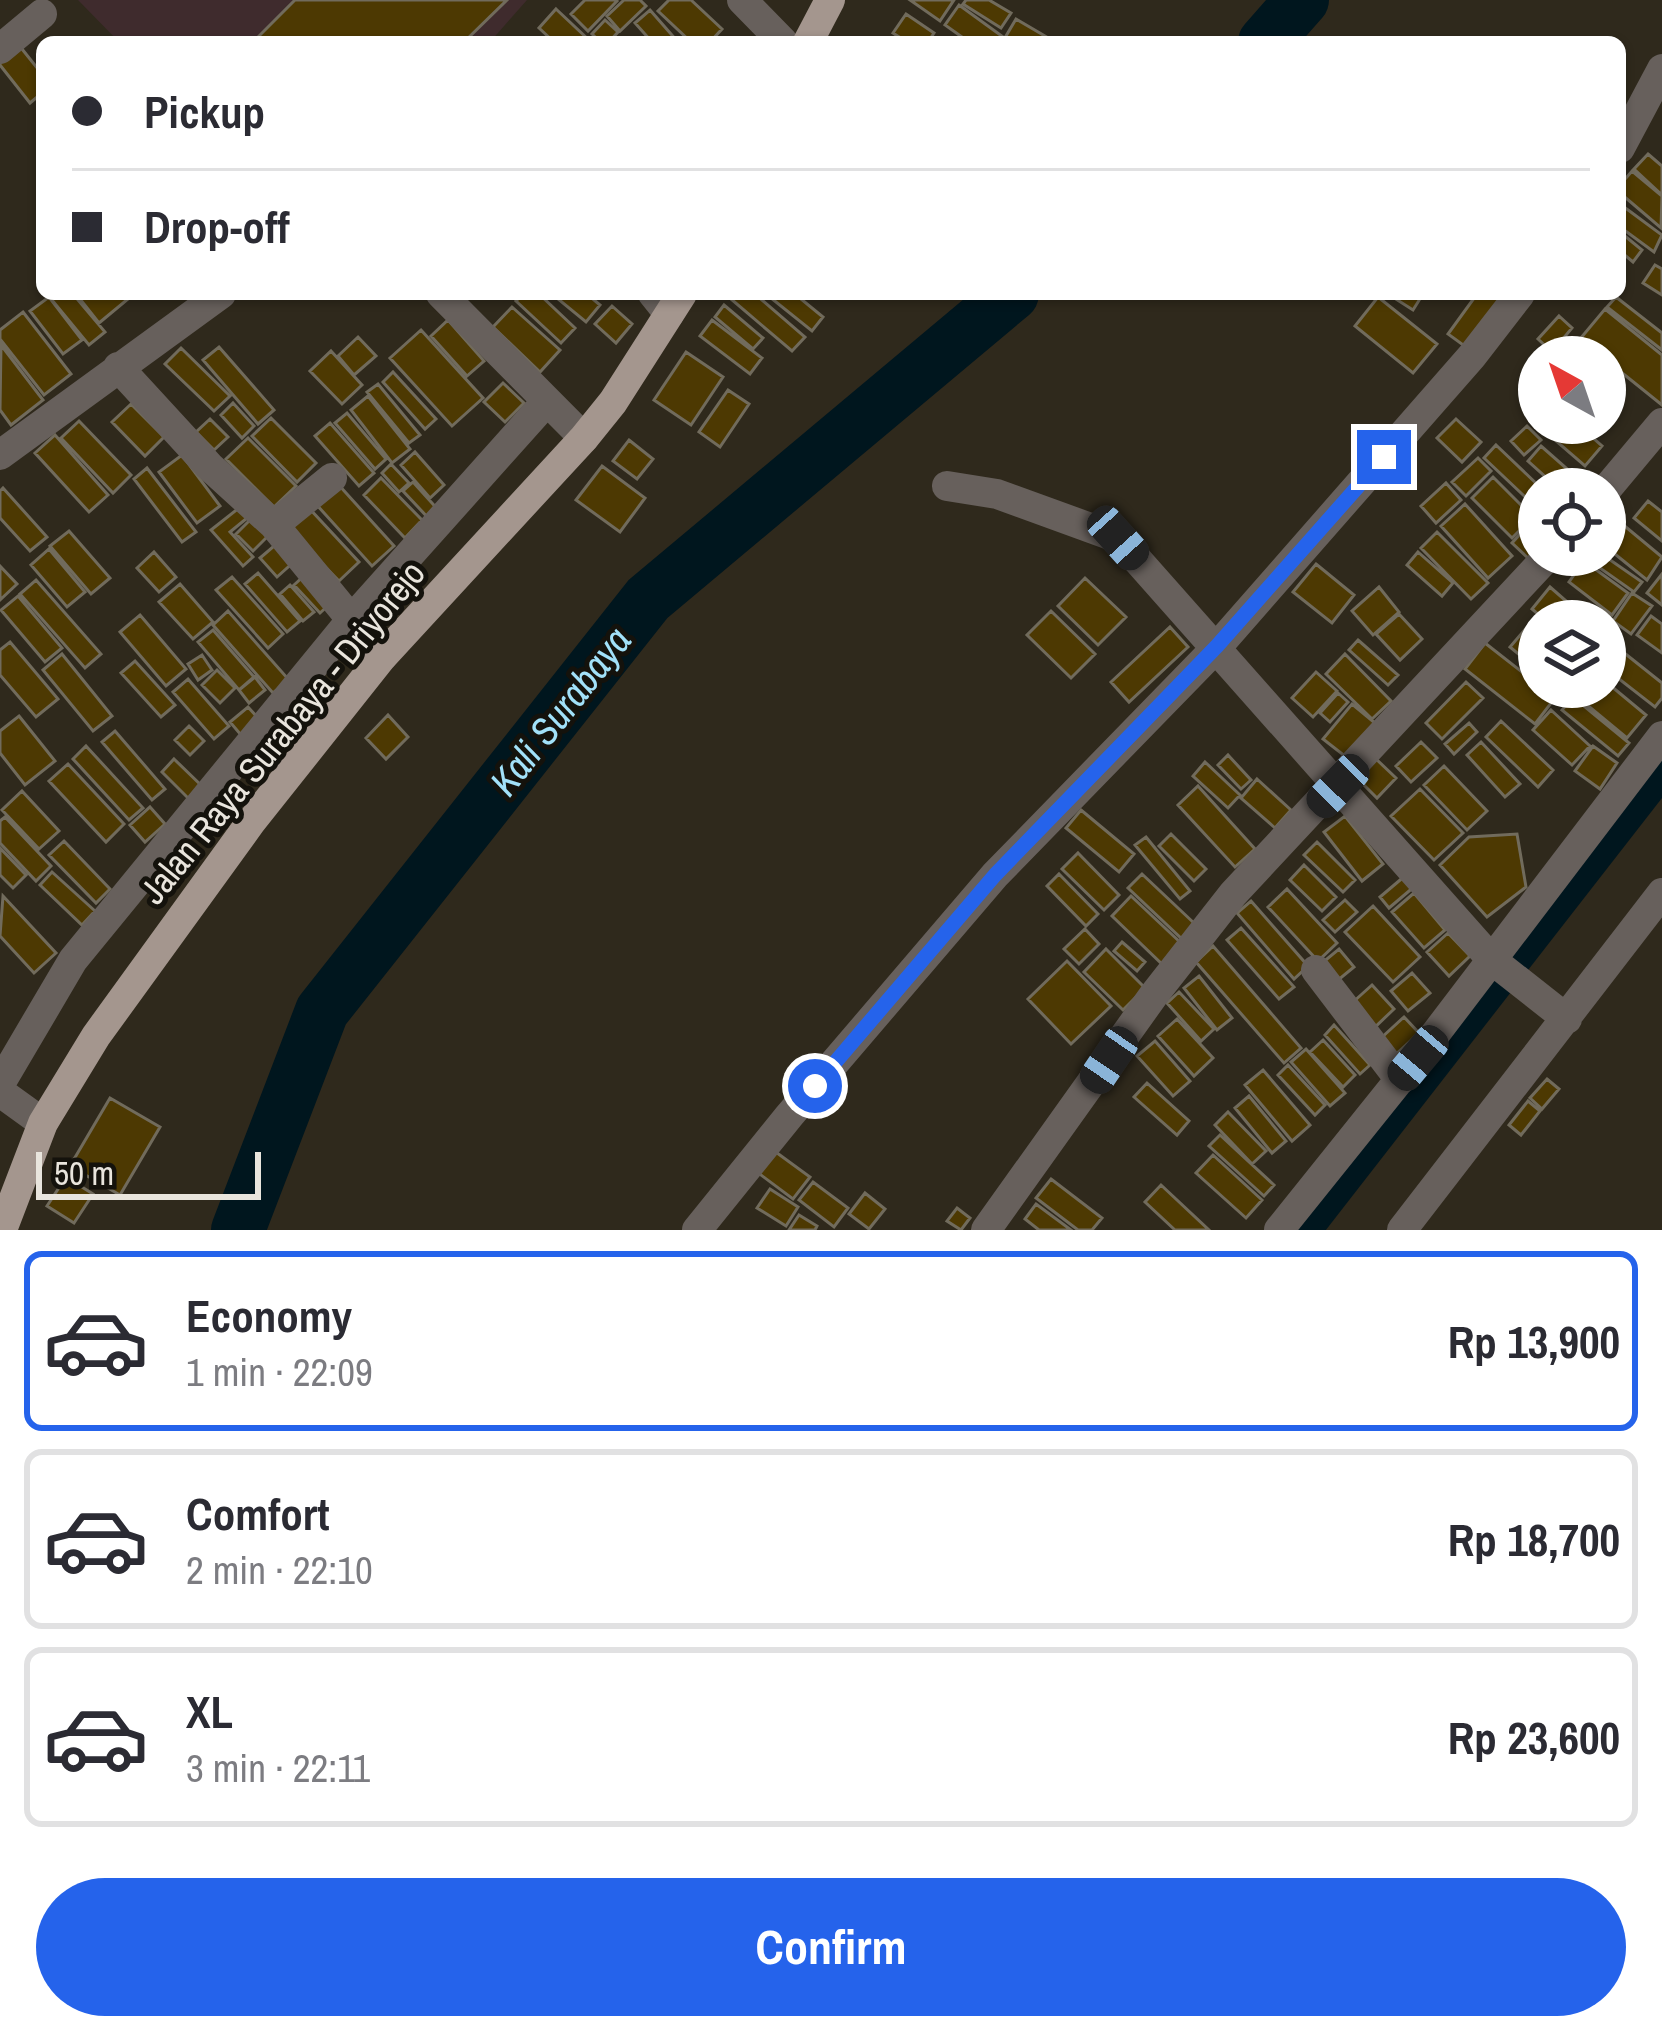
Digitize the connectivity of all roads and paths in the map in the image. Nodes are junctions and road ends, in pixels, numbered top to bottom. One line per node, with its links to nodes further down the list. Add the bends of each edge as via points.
1 (830, 0): 3 (main road)
2 (42, 14): 4 (street)
3 (811, 36)
4 (0, 49)
5 (1662, 68): 6 (street)
6 (1626, 137)
7 (212, 300): 11 (street)
8 (447, 300): 12 (street)
9 (668, 300): 14 (main road, Jalan Raya Surabaya - Driyorejo, via 613,402)
10 (1515, 300): 22 (street)
11 (118, 367): 15 (street); 19 (street)
12 (548, 401): 14 (street); 21 (street, Jalan Raya Surabaya - Driyorejo)
13 (1662, 423): 16 (street)
14 (584, 438): 23 (main road, Jalan Raya Surabaya - Driyorejo)
15 (0, 455)
16 (1624, 468)
17 (332, 478): 19 (street)
18 (946, 485): 22 (street, via 997,494 1118,538)
19 (274, 525): 21 (street)
20 (1530, 576): 25 (street)
21 (352, 619): 23 (street); 31 (street, Jalan Raya Surabaya - Driyorejo, via 73,960)
22 (1217, 646): 25 (street); 34 (street, via 995,875)
23 (382, 657): 32 (main road, Jalan Raya Surabaya - Driyorejo, via 251,822 96,1036)
24 (1662, 736): 27 (street)
25 (1338, 786): 27 (street); 35 (street, via 1233,894)
26 (1662, 893): 29 (street)
27 (1496, 964): 29 (street); 30 (street)
28 (1316, 970): 30 (street)
29 (1562, 1016): 37 (street)
30 (1400, 1080): 36 (street)
31 (0, 1088): 32 (street)
32 (43, 1124): 33 (main road, Jalan Raya Surabaya - Driyorejo)
33 (2, 1230)
34 (698, 1230)
35 (986, 1230)
36 (1279, 1230)
37 (1402, 1230)

